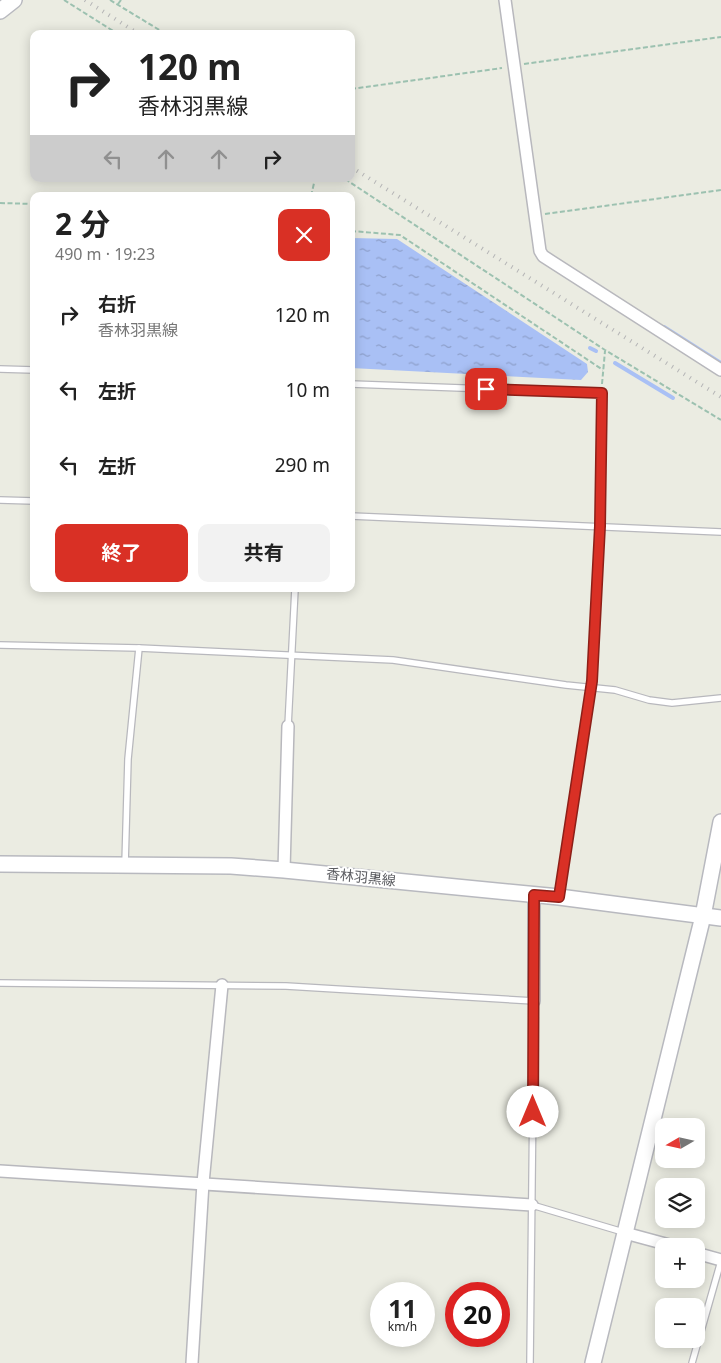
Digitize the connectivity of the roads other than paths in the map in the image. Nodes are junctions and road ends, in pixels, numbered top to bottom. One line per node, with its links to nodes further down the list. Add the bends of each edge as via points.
1 (14, 0): 3 (main road)
2 (505, 0): 6 (street, via 540,251 543,256)
3 (0, 11)
4 (0, 368): 5 (lane)
5 (30, 370)
6 (721, 370)
7 (355, 384): 11 (lane, via 602,393)
8 (0, 500): 9 (lane)
9 (30, 501)
10 (355, 516): 11 (lane)
11 (600, 526): 12 (lane); 17 (lane)
12 (721, 532)
13 (294, 592): 16 (lane)
14 (0, 645): 15 (lane)
15 (139, 648): 16 (lane); 22 (lane, via 128,760)
16 (292, 654): 17 (lane, via 393,660); 19 (lane)
17 (592, 688): 18 (lane, via 615,690 672,704); 25 (lane)
18 (721, 698)
19 (288, 726): 23 (street)
20 (721, 822): 26 (main road)
21 (0, 864): 22 (main road, 香林羽黒線)
22 (125, 866): 23 (main road, 香林羽黒線, via 231,866)
23 (284, 870): 24 (main road, 香林羽黒線)
24 (534, 895): 25 (main road, 香林羽黒線); 30 (street)
25 (559, 897): 26 (main road, 香林羽黒線)
26 (704, 916): 27 (main road, 香林羽黒線); 34 (main road)
27 (721, 918)
28 (0, 983): 29 (lane)
29 (222, 985): 30 (lane); 32 (street)
30 (534, 1001): 33 (lane)
31 (0, 1172): 32 (street)
32 (203, 1183): 33 (street); 38 (street)
33 (532, 1205): 34 (lane); 39 (lane)
34 (626, 1233): 35 (street); 40 (main road)
35 (655, 1241)
36 (705, 1256): 37 (street)
37 (721, 1260): 41 (lane)
38 (192, 1363)
39 (530, 1363)
40 (593, 1363)
41 (692, 1363)

